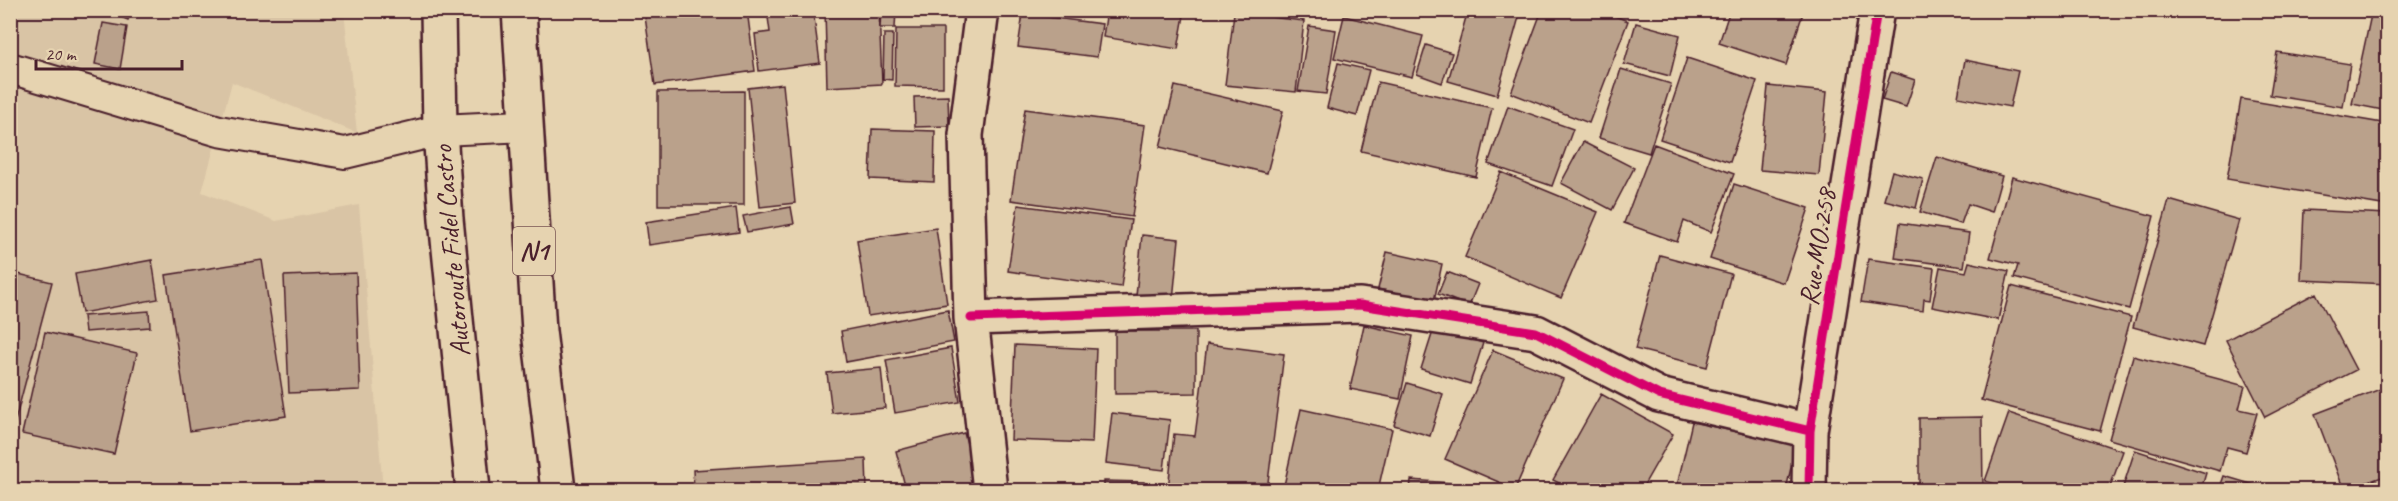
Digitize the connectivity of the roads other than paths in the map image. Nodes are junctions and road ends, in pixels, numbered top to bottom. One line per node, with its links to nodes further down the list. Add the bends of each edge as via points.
1 (438, 10): 7 (main road, Autoroute Fidel Castro)
2 (519, 10): 6 (main road, N1)
3 (982, 10): 8 (main road, via 966,135)
4 (1877, 10): 9 (main road, Rue MO.258)
5 (10, 68): 7 (lane, via 219,131 345,153)
6 (525, 126): 7 (lane); 11 (main road, N1, via 539,331)
7 (440, 130): 10 (main road, Autoroute Fidel Castro)
8 (970, 318): 9 (main road, via 1360,305 1536,332 1659,394); 12 (main road)
9 (1810, 431): 13 (main road, Rue MO.258)
10 (473, 490)
11 (558, 490)
12 (990, 490)
13 (1809, 490)

